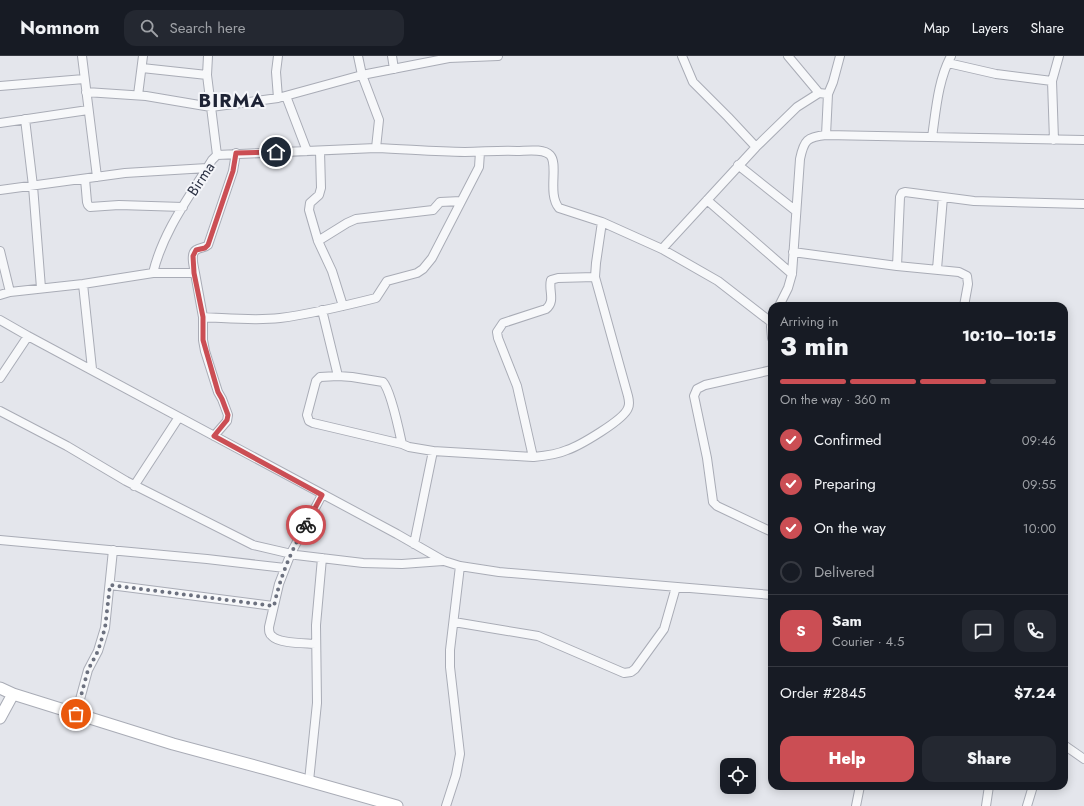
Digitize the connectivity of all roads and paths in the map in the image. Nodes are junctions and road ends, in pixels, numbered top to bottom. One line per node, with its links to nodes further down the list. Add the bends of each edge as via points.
1 (82, 56): 18 (street)
2 (143, 56): 14 (street)
3 (208, 56): 16 (street)
4 (278, 56): 26 (street)
5 (358, 56): 17 (street)
6 (392, 56): 15 (street)
7 (498, 56): 12 (street)
8 (682, 56): 35 (street, via 693,82)
9 (788, 56): 22 (street)
10 (840, 56): 23 (street)
11 (1059, 56): 19 (street)
12 (473, 57): 15 (street, via 449,58)
13 (949, 59): 19 (street, via 996,74); 32 (street, via 939,91)
14 (142, 68): 16 (street); 24 (street)
15 (394, 69): 17 (street)
16 (207, 75): 27 (street)
17 (362, 75): 25 (street); 36 (street, via 379,120)
18 (84, 79): 20 (street); 21 (street)
19 (1052, 81): 33 (street)
20 (0, 86)
21 (86, 92): 24 (street); 28 (street)
22 (818, 93): 23 (street); 35 (street, via 797,107)
23 (828, 94): 31 (street)
24 (138, 95): 27 (street)
25 (286, 96): 26 (street); 37 (street)
26 (278, 98): 27 (street)
27 (211, 106): 41 (street)
28 (88, 110): 29 (street); 44 (street)
29 (25, 119): 30 (street); 46 (street)
30 (0, 123)
31 (826, 135): 32 (street); 53 (street, via 809,138 804,144 800,159)
32 (932, 137): 33 (street)
33 (1054, 140): 34 (street)
34 (1084, 140)
35 (756, 147): 42 (street)
36 (376, 148): 38 (street, Birma); 39 (street, Birma)
37 (307, 151): 38 (street, Birma); 40 (street, Birma)
38 (320, 151): 55 (street, via 321,188 310,202 309,208)
39 (480, 152): 50 (street, via 479,167); 54 (street, Birma, via 540,151 549,154 552,160 556,204 562,209)
40 (236, 153): 41 (street, Birma); 62 (street, via 233,171 208,245 194,252)
41 (217, 155): 43 (street, Birma)
42 (738, 166): 49 (street); 53 (street)
43 (207, 168): 44 (street); 52 (street, Birma)
44 (97, 177): 45 (street)
45 (85, 179): 46 (street); 52 (street, via 90,207)
46 (33, 186): 47 (street); 66 (street)
47 (0, 190)
48 (943, 197): 51 (street, via 974,201); 59 (street, via 902,193); 60 (street)
49 (706, 200): 56 (street); 63 (street)
50 (461, 201): 55 (street, via 440,202 434,210 356,219); 71 (street, via 436,252 423,269 414,275 387,281 376,298)
51 (1084, 204)
52 (183, 207): 61 (street, Birma, via 157,256)
53 (796, 211): 58 (street)
54 (602, 222): 56 (street); 64 (street)
55 (318, 242): 71 (street, via 332,271)
56 (662, 249): 74 (street, via 718,281)
57 (0, 250): 67 (street)
58 (793, 252): 59 (street); 63 (street)
59 (896, 266): 60 (street)
60 (937, 269): 70 (street, via 959,272 967,276)
61 (153, 273): 62 (street); 65 (street)
62 (194, 273): 73 (street)
63 (792, 274): 69 (street)
64 (595, 276): 86 (street, via 628,396 628,408 626,413 602,431 567,450); 86 (street, via 554,278 550,283 550,306 503,323 497,332 517,386)
65 (84, 284): 66 (street); 77 (street)
66 (41, 288): 67 (street)
67 (10, 292): 68 (street)
68 (0, 295)
69 (781, 302)
70 (965, 302)
71 (342, 306): 72 (street)
72 (322, 310): 73 (street, via 279,318); 79 (street)
73 (203, 317): 83 (street, via 205,351 228,415)
74 (768, 317)
75 (0, 320): 76 (street)
76 (28, 336): 77 (street); 80 (street)
77 (92, 369): 82 (street)
78 (768, 371): 89 (street, via 705,385 697,389 694,396 714,504)
79 (338, 376): 84 (street, via 383,382 386,385); 84 (street, via 320,377 316,381 308,421)
80 (0, 378)
81 (0, 411): 87 (street, via 67,446)
82 (179, 417): 83 (street); 87 (street)
83 (214, 436): 88 (street)
84 (402, 444): 85 (street)
85 (433, 451): 86 (street); 91 (street)
86 (533, 457)
87 (134, 486): 93 (street, via 252,546)
88 (322, 495): 91 (street); 93 (street)
89 (768, 530)
90 (0, 540): 92 (street)
91 (414, 544): 95 (street)
92 (113, 550): 97 (street); 98 (street)
93 (291, 553): 94 (street); 97 (street)
94 (322, 558): 95 (street, via 379,564); 103 (street)
95 (444, 561): 96 (street)
96 (460, 566): 99 (street, via 499,572); 102 (street)
97 (285, 568): 101 (street)
98 (110, 585): 101 (street); 106 (street, via 105,628 98,651 88,670)
99 (676, 587): 100 (street); 102 (street, via 664,629 635,669 628,673 538,636)
100 (768, 595)
101 (274, 606): 103 (street, via 269,627 272,638)
102 (454, 622): 115 (street, via 450,667 460,754)
103 (316, 644): 110 (street, via 317,703)
104 (0, 688): 105 (main road)
105 (13, 694): 106 (main road); 107 (main road)
106 (76, 714): 110 (main road)
107 (0, 718)
108 (1068, 748): 109 (street)
109 (1084, 759)
110 (309, 781): 114 (main road)
111 (859, 790): 116 (street)
112 (988, 790): 117 (street)
113 (1032, 790): 118 (street)
114 (397, 806)
115 (446, 806)
116 (856, 806)
117 (986, 806)
118 (1027, 806)

